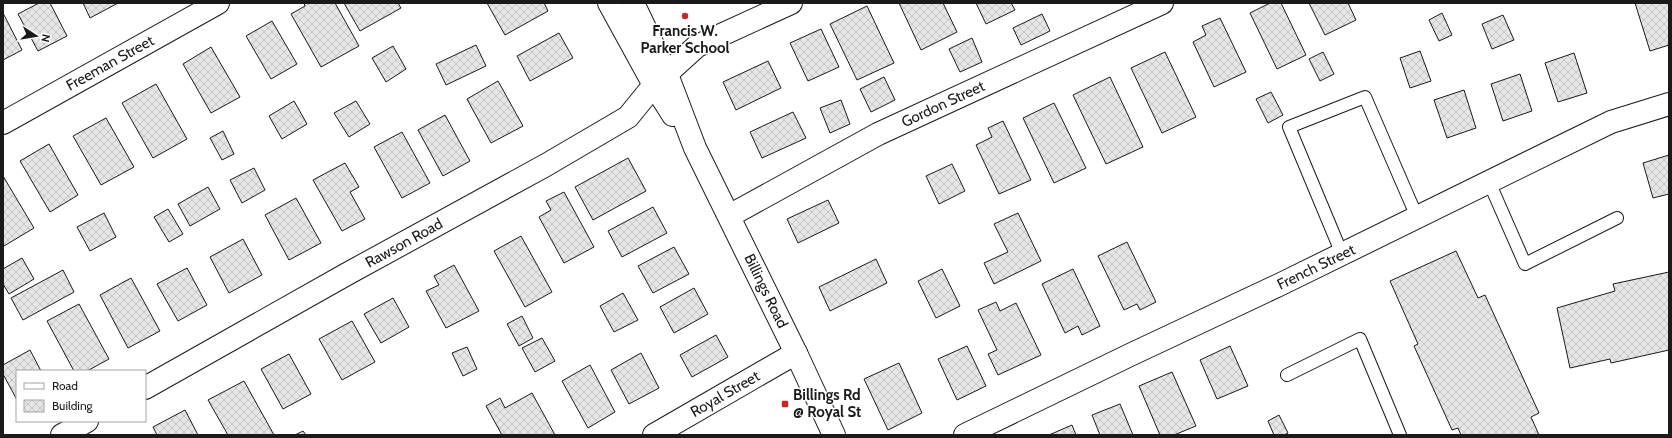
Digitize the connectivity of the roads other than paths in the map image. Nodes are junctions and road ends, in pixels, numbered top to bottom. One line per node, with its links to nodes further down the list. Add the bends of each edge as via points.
1 (218, 3): 8 (street, Freeman Street)
2 (609, 3): 6 (street, Billings Road)
3 (633, 3): 6 (street, Billings Road)
4 (791, 3): 6 (street, Rawson Road, via 697,46)
5 (1162, 3): 10 (street, Gordon Street, via 878,134)
6 (660, 79): 10 (street, Billings Road); 16 (street, Rawson Road, via 628,118)
7 (1669, 104): 9 (street, French Street, via 1611,122)
8 (3, 123)
9 (1489, 182): 11 (street, French Street); 12 (lane, via 1525,264)
10 (729, 216): 14 (street, Billings Road)
11 (1417, 218): 13 (street, French Street); 13 (lane, via 1365,97 1289,127)
12 (1617, 218)
13 (1342, 254): 21 (street, French Street)
14 (796, 353): 19 (street, Royal Street); 20 (street, Billings Road)
15 (1287, 375): 22 (lane, via 1360,339)
16 (146, 387)
17 (85, 422): 18 (street)
18 (62, 435)
19 (654, 435)
20 (834, 435)
21 (964, 435)
22 (1400, 435)

